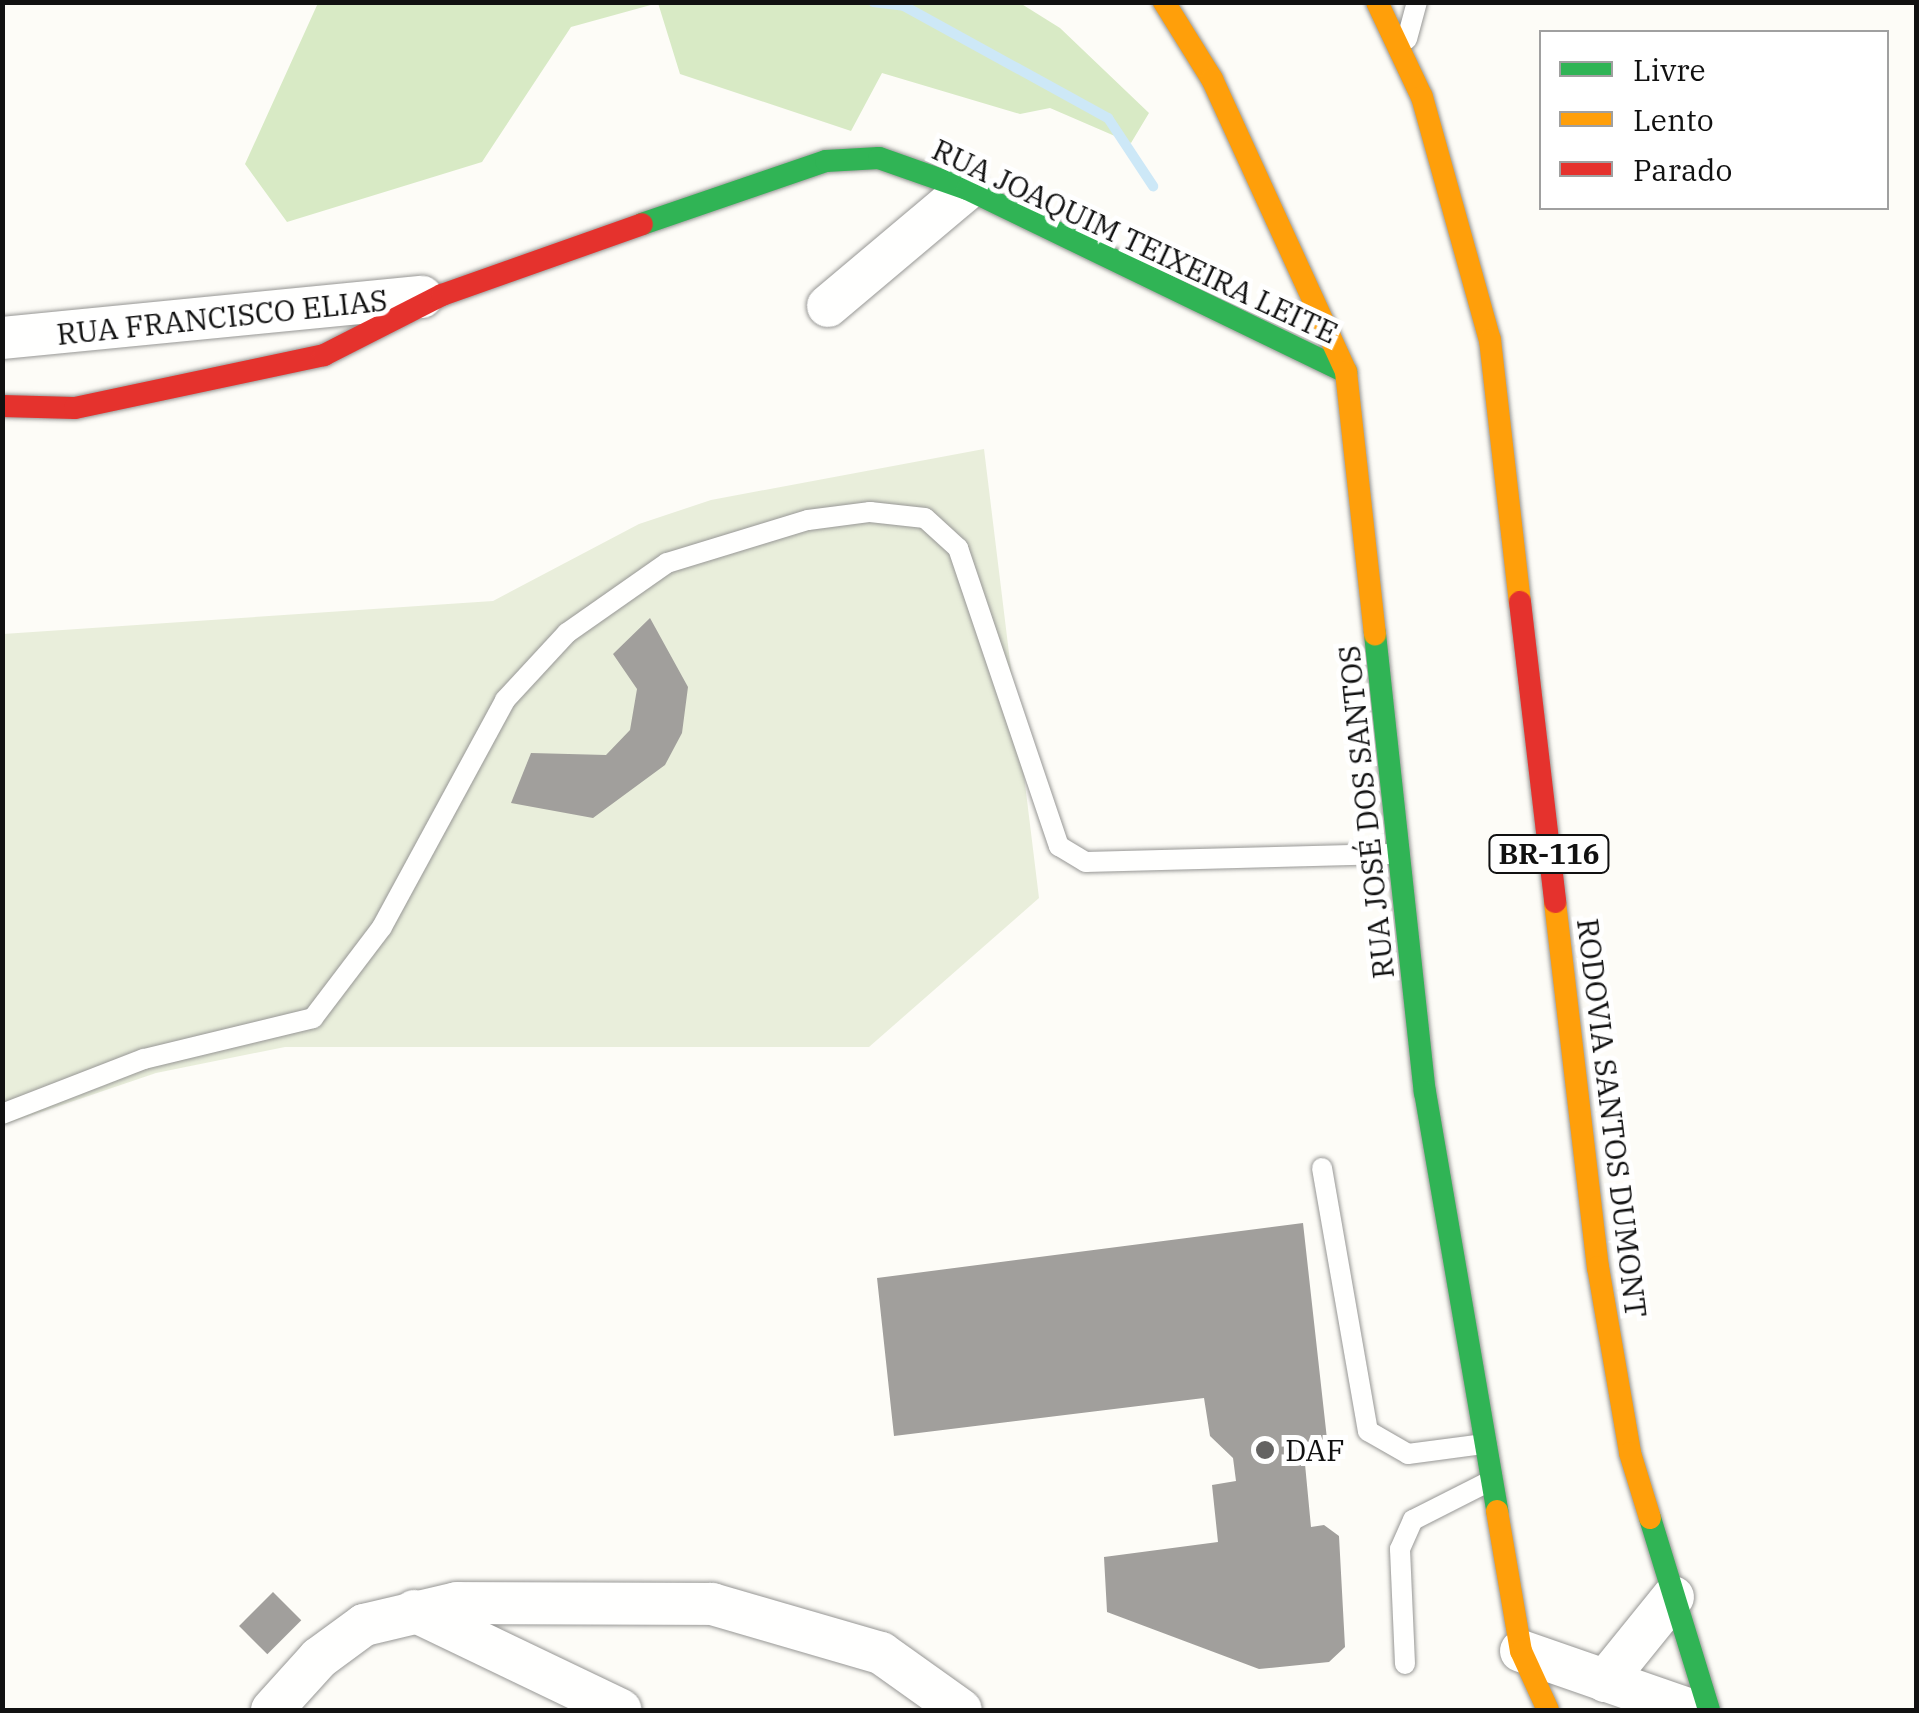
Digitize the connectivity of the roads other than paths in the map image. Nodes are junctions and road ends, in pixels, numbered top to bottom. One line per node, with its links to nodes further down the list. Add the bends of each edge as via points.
1 (1164, 2): 9 (main road, RUA JOSÉ DOS SANTOS, via 1212,79)
2 (1377, 2): 4 (main road, RODOVIA SANTOS DUMONT / BR-116)
3 (1417, 2): 4 (lane)
4 (1402, 56): 16 (main road, RODOVIA SANTOS DUMONT / BR-116, via 1422,97 1490,340 1598,1267 1630,1453)
5 (967, 189): 6 (main road, RUA JOAQUIM TEIXEIRA LEITE, via 879,158 826,162); 7 (street); 9 (main road, RUA JOAQUIM TEIXEIRA LEITE)
6 (442, 296): 8 (street, RUA FRANCISCO ELIAS); 10 (main road, RUA JOAQUIM TEIXEIRA LEITE, via 324,355 204,386 75,408)
7 (828, 306)
8 (2, 338)
9 (1346, 372): 11 (main road, RUA JOSÉ DOS SANTOS)
10 (2, 406)
11 (1400, 854): 12 (lane, via 1086,862 1059,846 958,548 924,518 870,512 808,520 667,563 567,633 505,700 382,927 313,1018 144,1059); 14 (main road, RUA JOSÉ DOS SANTOS, via 1425,1092)
12 (2, 1114)
13 (1322, 1168): 14 (lane, via 1368,1431 1408,1454)
14 (1486, 1444): 15 (main road, RUA JOSÉ DOS SANTOS)
15 (1492, 1480): 18 (main road, RUA JOSÉ DOS SANTOS); 19 (lane, via 1413,1520 1400,1549)
16 (1673, 1597): 20 (street); 26 (main road, RODOVIA SANTOS DUMONT / BR-116)
17 (414, 1610): 21 (street, via 364,1625 319,1658); 22 (street); 23 (street, via 457,1603 712,1604 881,1653)
18 (1521, 1651): 20 (street); 24 (main road, RUA JOSÉ DOS SANTOS)
19 (1405, 1664)
20 (1605, 1681): 25 (street)
21 (272, 1710)
22 (620, 1710)
23 (960, 1710)
24 (1548, 1710)
25 (1690, 1710)
26 (1709, 1710)

